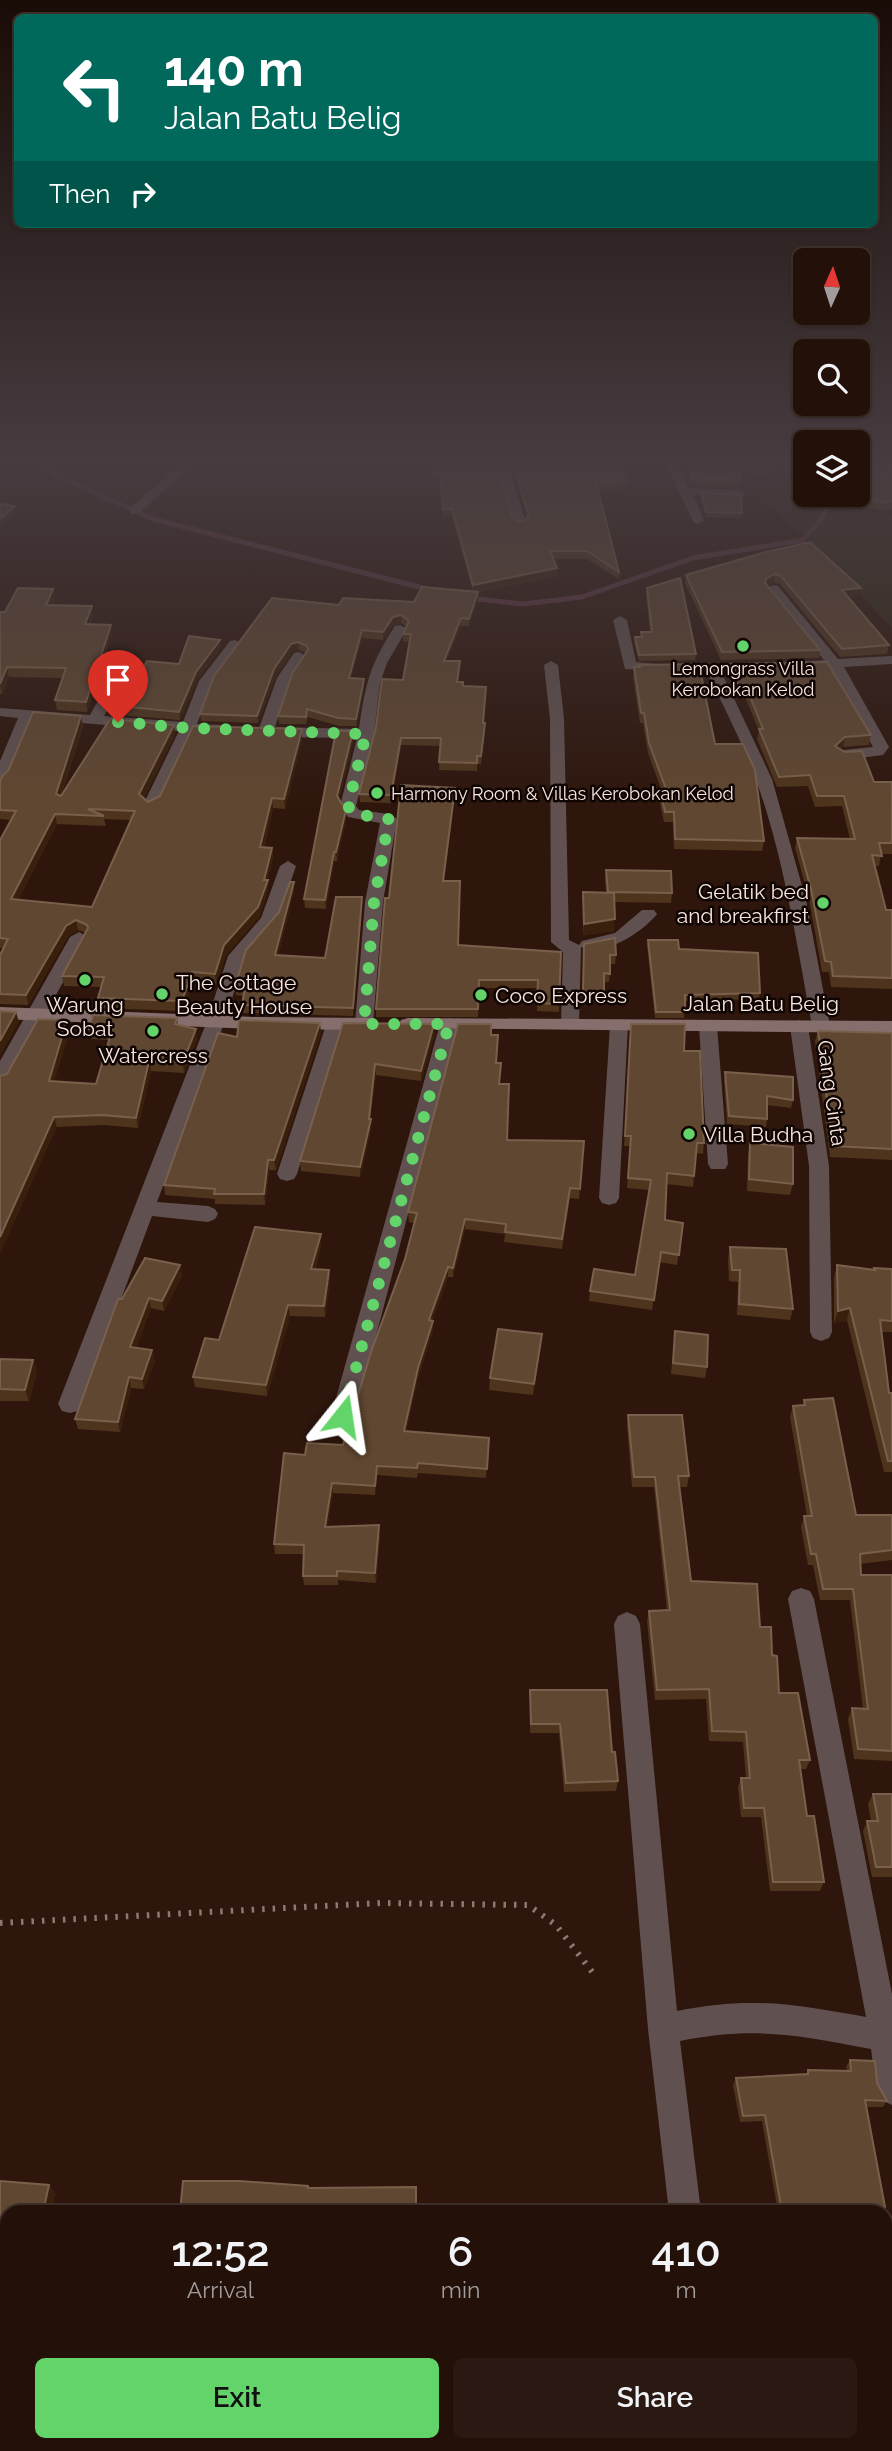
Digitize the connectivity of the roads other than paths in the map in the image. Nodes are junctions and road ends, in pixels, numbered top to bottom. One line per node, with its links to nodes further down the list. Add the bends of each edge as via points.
1 (774, 589): 8 (street)
2 (620, 620): 11 (street, via 631,668)
3 (400, 629): 18 (street, via 373,683)
4 (235, 644): 16 (street, via 206,681)
5 (299, 656): 17 (street)
6 (892, 660): 8 (street)
7 (551, 664): 25 (street, via 557,719 559,942)
8 (835, 665): 9 (street); 19 (street, via 881,747 878,752)
9 (780, 666)
10 (712, 667): 36 (street, via 764,779 797,900)
11 (676, 668)
12 (119, 676): 15 (street)
13 (0, 712): 14 (street)
14 (27, 715): 15 (street); 20 (street)
15 (94, 720): 16 (street)
16 (188, 728): 17 (street); 21 (street)
17 (253, 731): 18 (street)
18 (366, 734): 29 (street, via 348,806 354,814 389,819 374,902)
19 (842, 755)
20 (0, 780)
21 (151, 805)
22 (288, 866): 28 (street, via 269,919 237,956)
23 (648, 915): 25 (street, via 621,937)
24 (79, 937): 27 (street)
25 (572, 947): 31 (street)
26 (0, 1013): 27 (street, Jalan Batu Belig)
27 (38, 1013): 28 (street, Jalan Batu Belig); 38 (street)
28 (216, 1021): 33 (street, Jalan Batu Belig); 42 (street)
29 (364, 1024): 30 (street, Jalan Batu Belig); 33 (street, Jalan Batu Belig)
30 (449, 1024): 31 (street, Jalan Batu Belig); 46 (street)
31 (570, 1024): 32 (street, Jalan Batu Belig)
32 (619, 1024): 34 (street, Jalan Batu Belig); 41 (street)
33 (335, 1025): 40 (street)
34 (708, 1026): 35 (street, Jalan Batu Belig); 39 (street)
35 (799, 1026): 36 (street, Jalan Batu Belig); 44 (street, Gang Cinta, via 819,1166)
36 (821, 1026): 37 (street, Jalan Batu Belig)
37 (892, 1027)
38 (0, 1077)
39 (718, 1164)
40 (287, 1174)
41 (609, 1198)
42 (142, 1208): 43 (street); 45 (street)
43 (208, 1214)
44 (821, 1332)
45 (70, 1404)
46 (343, 1416)
47 (801, 1599): 50 (street)
48 (627, 1624): 49 (street)
49 (663, 2029): 50 (street, via 744,2016); 52 (street)
50 (888, 2037): 51 (street)
51 (892, 2089)
52 (684, 2205)

